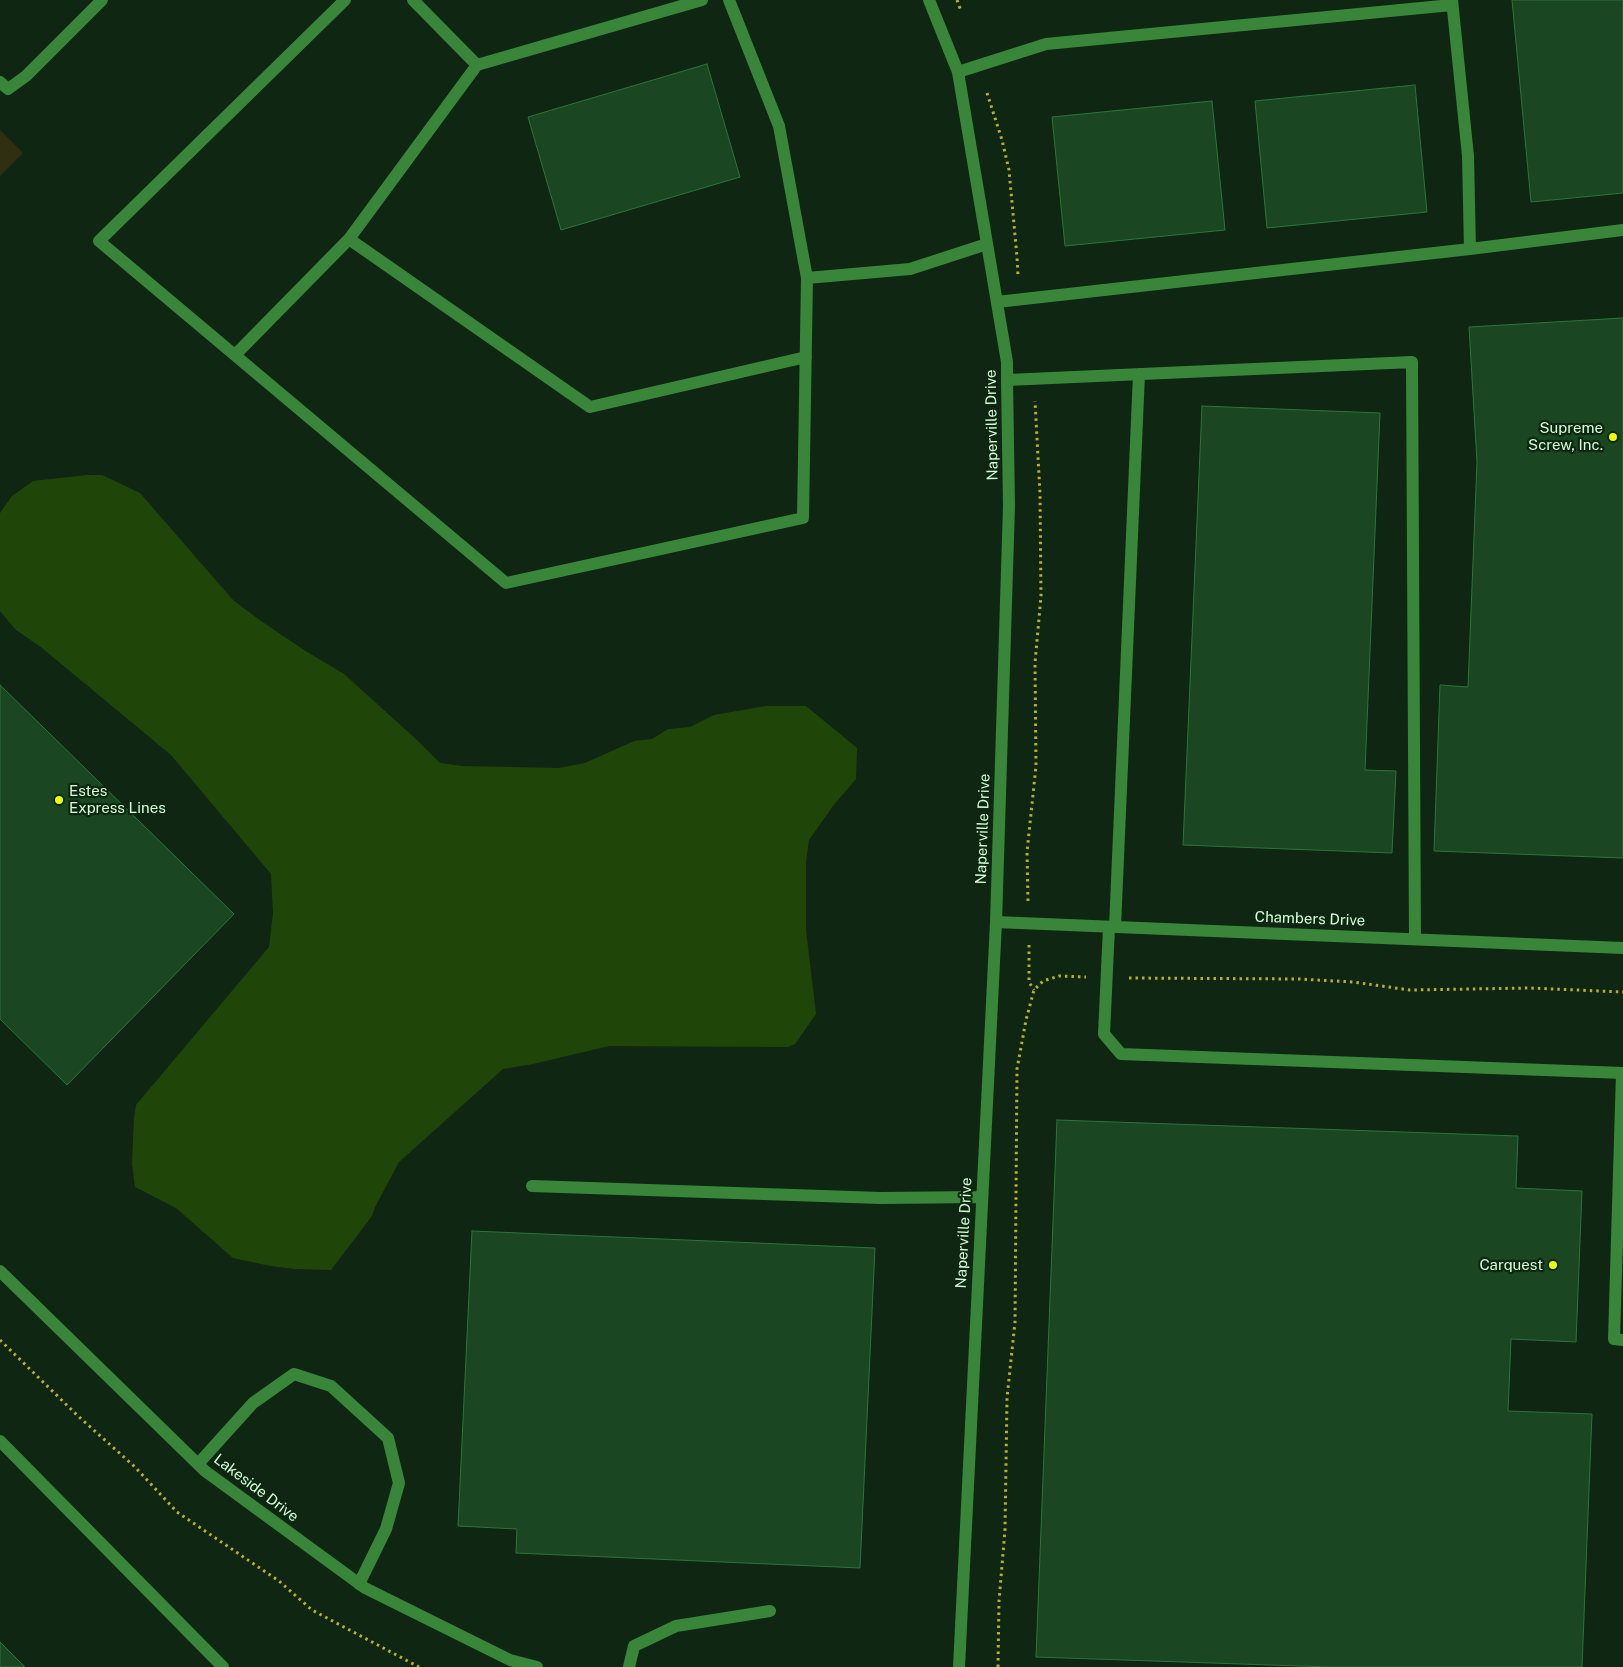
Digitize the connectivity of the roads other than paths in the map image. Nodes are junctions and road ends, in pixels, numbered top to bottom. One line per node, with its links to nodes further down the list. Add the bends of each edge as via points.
1 (102, 0): 10 (street, via 26,76 8,89)
2 (344, 0): 17 (street, via 99,241)
3 (413, 0): 8 (street)
4 (702, 0): 8 (street)
5 (729, 0): 15 (street, via 778,126)
6 (929, 0): 9 (street, Naperville Drive)
7 (1452, 2): 9 (street, via 1046,44); 14 (street, via 1468,156)
8 (477, 65): 12 (street)
9 (958, 72): 13 (street, Naperville Drive)
10 (0, 82)
11 (1623, 230): 14 (street)
12 (349, 239): 17 (street); 18 (street, via 590,407)
13 (988, 244): 15 (street, via 910,269); 16 (street, Naperville Drive)
14 (1470, 250): 16 (street)
15 (807, 278): 18 (street)
16 (997, 302): 20 (street, Naperville Drive)
17 (235, 355): 18 (street, via 506,583 803,518)
18 (806, 357)
19 (1139, 374): 20 (street); 22 (street); 23 (street, via 1412,362)
20 (1007, 380): 21 (street, Naperville Drive, via 1009,506)
21 (996, 922): 22 (street, Chambers Drive); 27 (street, Naperville Drive)
22 (1112, 927): 23 (street, Chambers Drive); 25 (street, via 1104,1034 1121,1054)
23 (1415, 939): 24 (street, Chambers Drive)
24 (1623, 948)
25 (1622, 1073): 29 (street, via 1614,1339)
26 (532, 1186): 27 (street, via 880,1198)
27 (982, 1197): 38 (street, Naperville Drive)
28 (0, 1271): 31 (street, Lakeside Drive)
29 (1623, 1340)
30 (0, 1441): 35 (street)
31 (198, 1464): 32 (street, Lakeside Drive); 32 (street, via 253,1403 294,1374 331,1386 388,1438 399,1483 386,1529)
32 (359, 1584): 34 (street, Lakeside Drive)
33 (770, 1611): 37 (street, via 676,1626 634,1646)
34 (510, 1664): 36 (street, Lakeside Drive)
35 (223, 1667)
36 (537, 1667)
37 (629, 1667)
38 (960, 1667)

